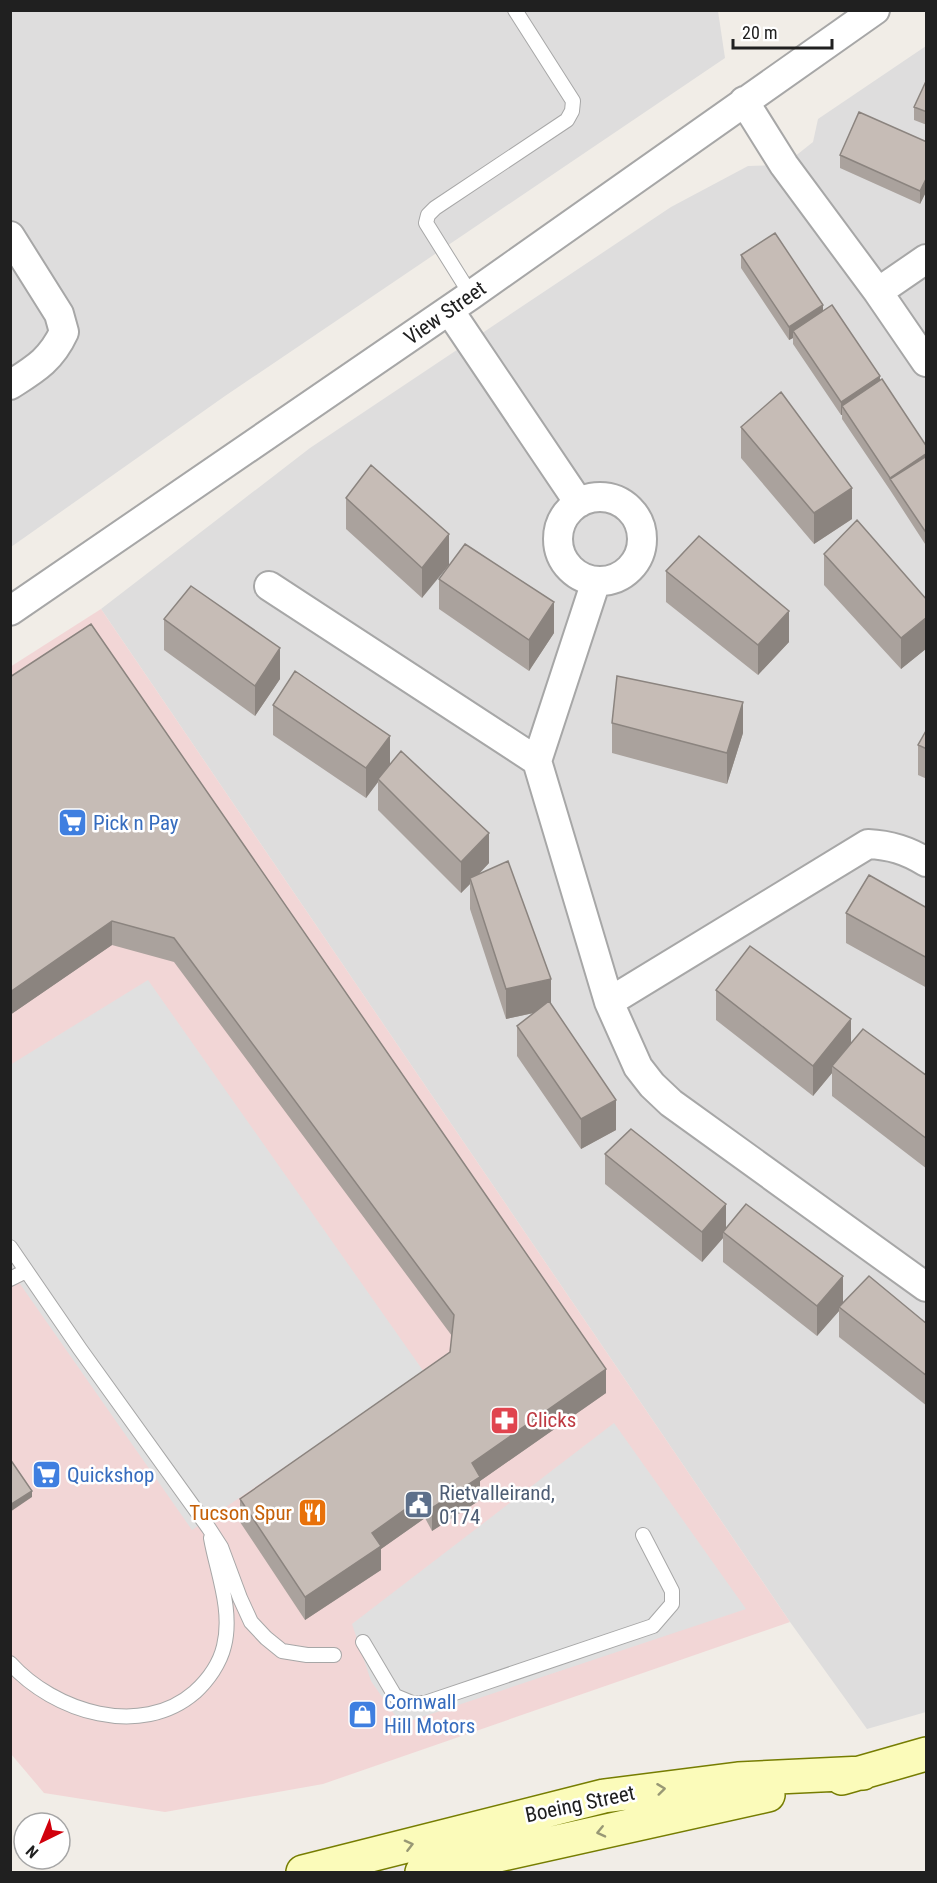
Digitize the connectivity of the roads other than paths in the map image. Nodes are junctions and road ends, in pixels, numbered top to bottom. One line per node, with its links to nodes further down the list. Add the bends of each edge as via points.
1 (515, 10): 7 (lane, via 573,101 572,111 567,120 428,215 426,223)
2 (864, 14): 3 (street, View Street)
3 (744, 101): 6 (street, via 784,165); 7 (street, View Street)
4 (10, 236): 9 (street, via 59,314 64,332 46,362)
5 (927, 260): 6 (street)
6 (878, 292): 8 (street)
7 (460, 303): 10 (street); 13 (street, View Street)
8 (927, 362)
9 (10, 386)
10 (579, 503): 11 (street, via 561,524 560,551 576,574); 11 (street, via 593,498 619,502 634,516 642,534 637,561 628,571 617,578)
11 (596, 581): 14 (street)
12 (270, 586): 14 (street)
13 (10, 611)
14 (537, 761): 16 (street)
15 (927, 862): 16 (street, via 890,845 868,844)
16 (609, 1002): 20 (street, via 638,1067 665,1097)
17 (10, 1247): 18 (lane)
18 (26, 1271): 19 (lane); 21 (lane)
19 (10, 1279)
20 (927, 1287)
21 (208, 1527): 24 (lane, via 221,1547 251,1622 266,1638 282,1651); 25 (lane, via 223,1591 224,1647 204,1684 185,1700 135,1717 103,1715 48,1695)
22 (643, 1535): 23 (lane, via 672,1591 672,1604 653,1626 424,1703 395,1696)
23 (363, 1642)
24 (334, 1655)
25 (10, 1663)
26 (927, 1754): 27 (main road, Boeing Street)
27 (863, 1773): 28 (main road, Boeing Street, one-way to 27, via 604,1796 738,1779); 29 (main road, Boeing Street, one-way to 29)
28 (303, 1872)
29 (422, 1872)

